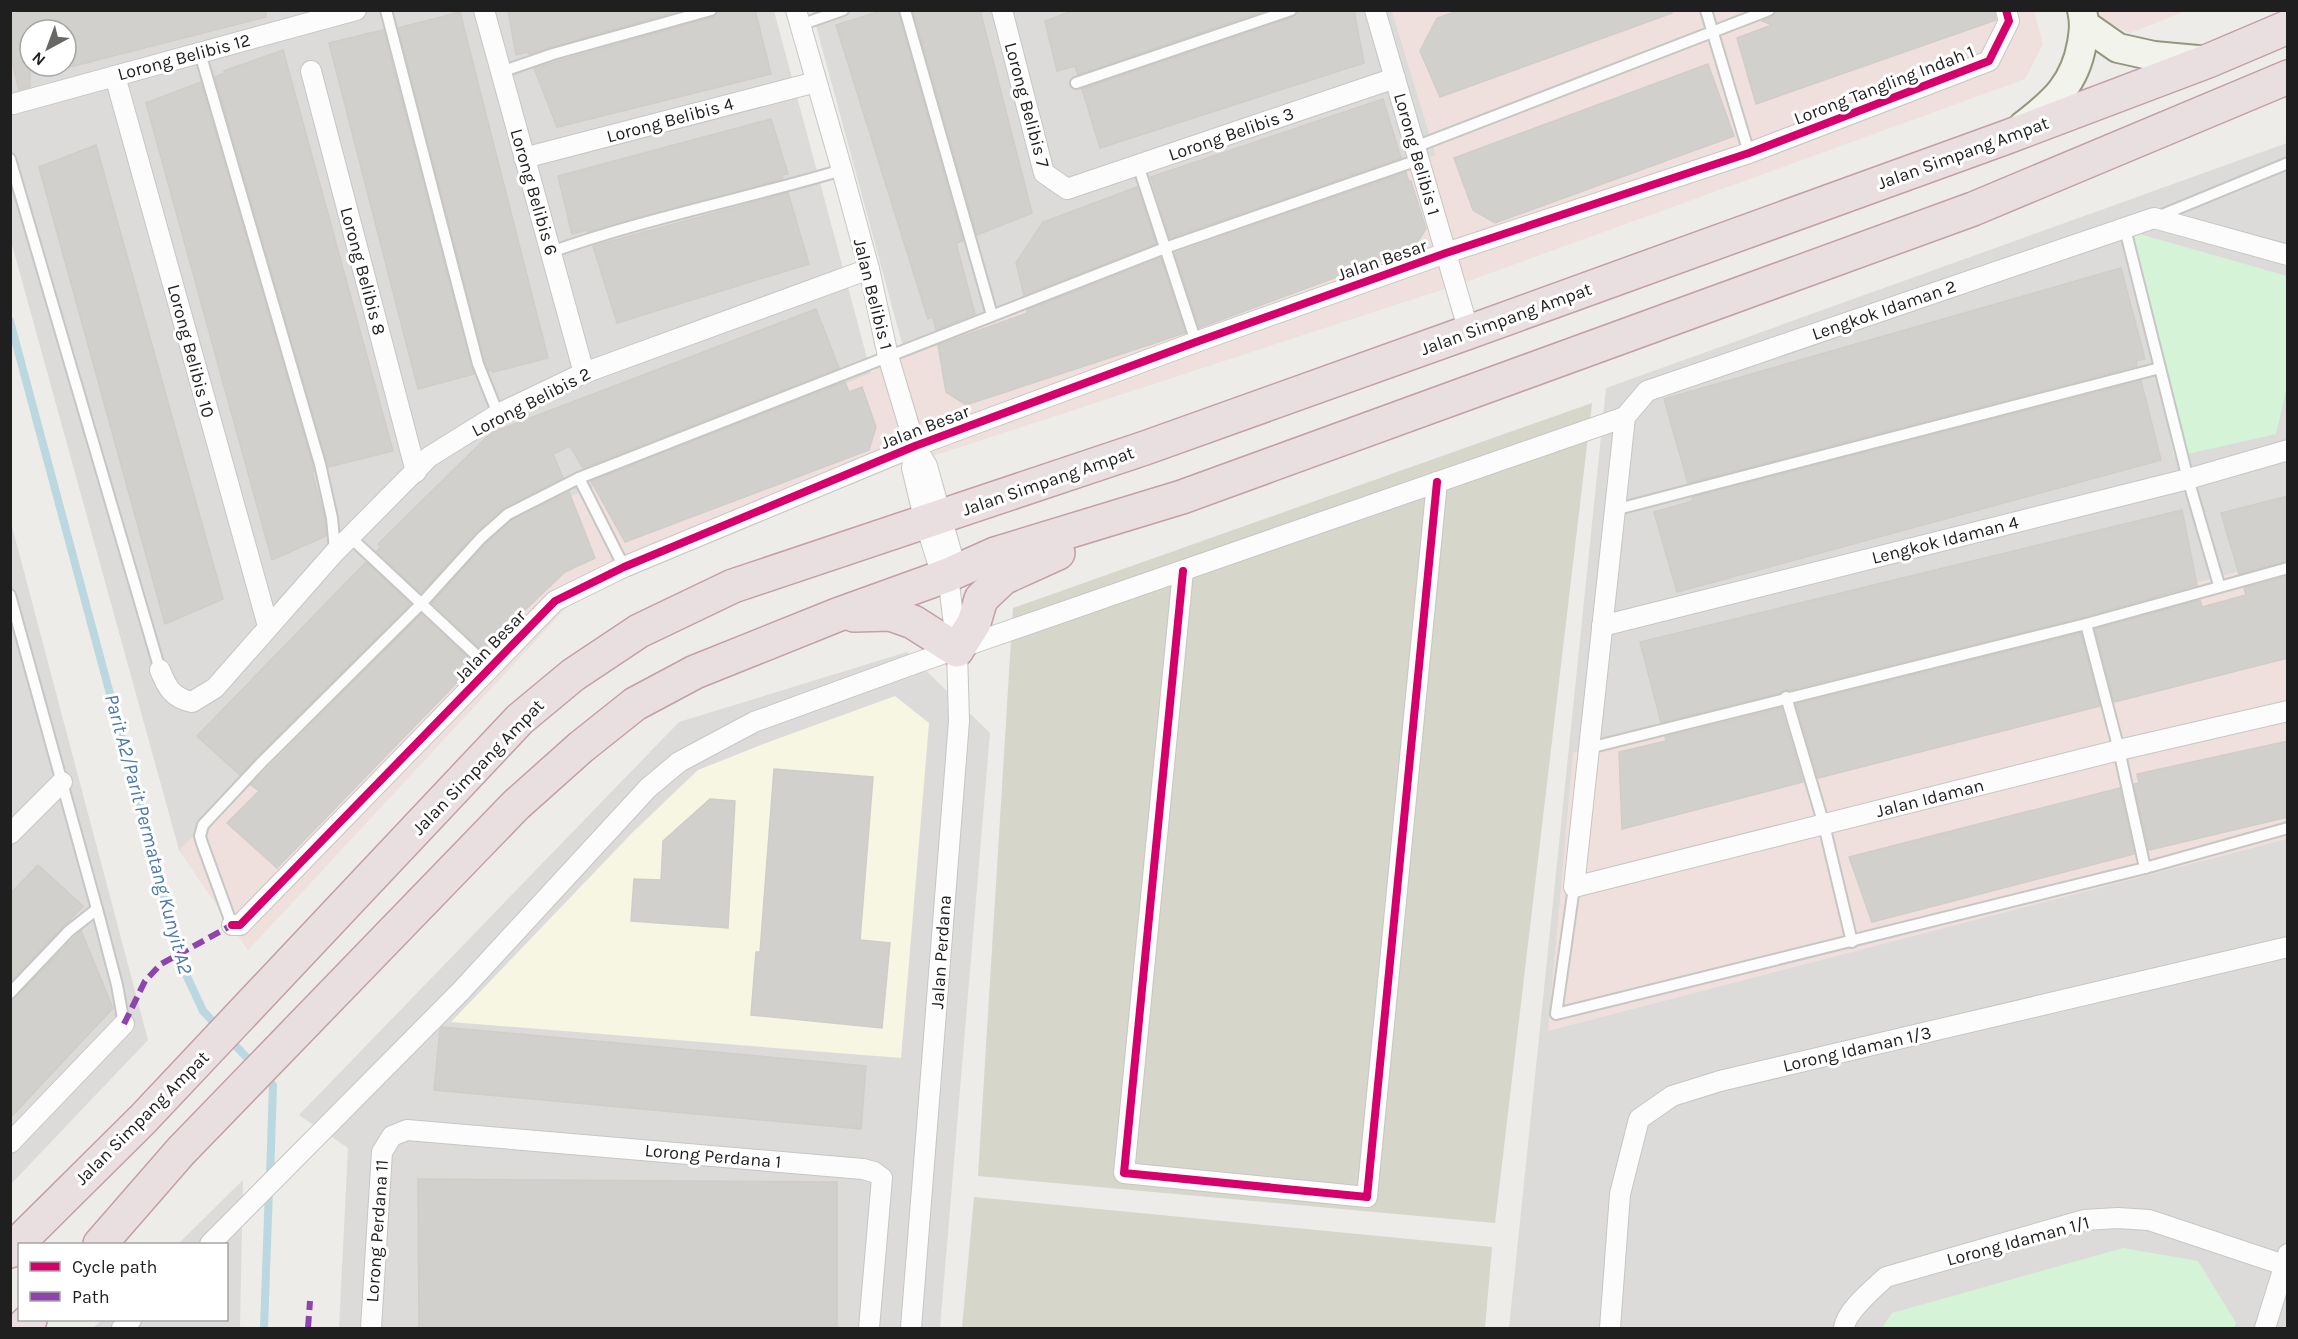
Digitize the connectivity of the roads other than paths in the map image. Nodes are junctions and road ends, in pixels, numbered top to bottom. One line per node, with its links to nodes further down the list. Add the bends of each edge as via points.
1 (356, 10): 12 (street, Lorong Belibis 12)
2 (386, 10): 50 (lane, via 478,364)
3 (483, 10): 21 (street, Lorong Belibis 6)
4 (711, 10): 21 (lane)
5 (843, 10): 14 (lane)
6 (905, 10): 44 (lane)
7 (1002, 10): 36 (street, Lorong Belibis 7, via 1044,173)
8 (1291, 10): 26 (lane)
9 (1706, 10): 17 (lane)
10 (1769, 10): 17 (lane)
11 (1377, 11): 24 (street, Lorong Belibis 1)
12 (333, 14): 18 (street, Lorong Belibis 12)
13 (2008, 16): 30 (street, Lorong Tangling Indah 1, via 1989,61)
14 (798, 18): 25 (street, Jalan Belibis 1)
15 (2084, 18): 19 (street, via 2118,48 2154,56); 28 (street, via 2079,60 2072,78 2049,106)
16 (2288, 27): 19 (highway, Jalan Simpang Ampat)
17 (1711, 31): 29 (lane); 30 (lane)
18 (200, 53): 22 (street, Lorong Belibis 12); 62 (lane, via 320,464 336,540)
19 (2208, 60): 28 (highway, Jalan Simpang Ampat)
20 (311, 71): 54 (street, Lorong Belibis 8)
21 (501, 72): 31 (street, Lorong Belibis 6)
22 (115, 76): 27 (street, Lorong Belibis 12); 72 (street, Lorong Belibis 10)
23 (2288, 77): 58 (highway, via 1973,209)
24 (1395, 78): 29 (street, Lorong Belibis 1); 34 (street, Lorong Belibis 3)
25 (816, 82): 31 (street, Lorong Belibis 4); 35 (street, Jalan Belibis 1)
26 (1076, 83)
27 (11, 106)
28 (2007, 137): 45 (highway, Jalan Simpang Ampat)
29 (1417, 153): 39 (lane); 41 (street, Lorong Belibis 1)
30 (1749, 153): 41 (street, Jalan Besar)
31 (524, 158): 40 (street, Lorong Belibis 6)
32 (10, 159): 76 (lane)
33 (2288, 164): 37 (lane, Lengkok Idaman 2)
34 (1138, 165): 36 (street, Lorong Belibis 3); 39 (lane)
35 (842, 170): 40 (lane, via 602,234); 43 (street, Jalan Belibis 1)
36 (1067, 189)
37 (2154, 218): 38 (street, Lengkok Idaman 2); 42 (street)
38 (2125, 229): 48 (lane); 51 (street, Lengkok Idaman 2, via 1647,391)
39 (1165, 248): 44 (lane); 46 (lane)
40 (550, 252): 49 (street, Lorong Belibis 6)
41 (1446, 253): 45 (street, Lorong Belibis 1); 46 (street, Jalan Besar)
42 (2288, 255)
43 (868, 269): 47 (street, Jalan Belibis 1); 49 (street, Lorong Belibis 2)
44 (992, 315): 47 (lane)
45 (1469, 332): 60 (highway, Jalan Simpang Ampat)
46 (1196, 342): 52 (street, Jalan Besar)
47 (888, 356): 52 (street, Jalan Belibis 1); 55 (lane)
48 (2160, 368): 56 (lane); 59 (lane)
49 (584, 373): 50 (street, Lorong Belibis 2)
50 (498, 414): 54 (street, Lorong Belibis 2, via 429,457)
51 (1625, 417): 57 (street); 59 (street)
52 (915, 446): 60 (street, Jalan Belibis 1, via 912,468); 63 (street, Jalan Besar)
53 (2288, 450): 56 (street, Lengkok Idaman 4)
54 (416, 472): 61 (street, Lorong Belibis 2)
55 (579, 478): 63 (lane); 69 (lane, via 508,513)
56 (2188, 479): 67 (lane); 73 (street, Lengkok Idaman 4)
57 (1437, 482): 65 (street); 65 (street, via 1367,1197 1124,1173)
58 (1182, 496): 66 (highway, via 996,554); 74 (highway, via 1003,579 981,599 974,623)
59 (1614, 510): 73 (street)
60 (934, 519): 66 (street, Jalan Belibis 1, via 937,560); 95 (highway, Jalan Simpang Ampat, via 733,586 639,631 573,675 520,719 143,1119)
61 (351, 537): 62 (street, Lorong Belibis 2); 69 (lane)
62 (334, 553): 72 (street, Lorong Belibis 2)
63 (624, 567): 75 (street, Jalan Besar, via 555,601)
64 (2288, 568): 67 (lane)
65 (1183, 571): 74 (street)
66 (948, 575): 70 (highway); 74 (street, Jalan Perdana)
67 (2219, 585): 71 (lane)
68 (10, 595): 81 (lane)
69 (421, 603): 75 (lane); 88 (lane, via 203,825 202,843)
70 (837, 615): 74 (highway, via 890,614 913,622); 96 (highway, via 695,672 635,704 581,747 516,805 298,1028 181,1151)
71 (2086, 624): 77 (lane); 80 (lane)
72 (268, 626): 76 (street, Lorong Belibis 2, via 215,688 192,702 178,699 166,687)
73 (1602, 627): 79 (street)
74 (957, 650): 97 (street, via 754,722 679,762 648,789 461,991); 101 (street, Jalan Perdana, via 959,721)
75 (489, 667): 88 (street, Jalan Besar, via 240,925)
76 (160, 670)
77 (1786, 697): 79 (lane); 82 (lane)
78 (2288, 711): 80 (street, Jalan Idaman)
79 (1589, 747): 86 (street)
80 (2119, 750): 82 (street, Jalan Idaman); 85 (lane)
81 (62, 782): 84 (street); 87 (lane)
82 (1824, 825): 86 (street, Jalan Idaman); 89 (lane)
83 (2288, 828): 85 (lane)
84 (10, 834)
85 (2145, 868): 89 (lane)
86 (1574, 887): 89 (lane, via 1556,1014)
87 (97, 909): 91 (lane, via 69,931); 92 (lane)
88 (232, 925)
89 (1852, 942)
90 (2288, 947): 102 (street, Lorong Idaman 1/3, via 1720,1081 1672,1096 1639,1119 1620,1194)
91 (10, 993)
92 (124, 1024): 94 (street)
93 (392, 1136): 99 (street, Lorong Perdana 11, via 382,1152); 100 (street, Lorong Perdana 1, via 407,1130 874,1172 882,1178)
94 (10, 1143)
95 (18, 1243)
96 (102, 1243)
97 (212, 1243)
98 (2286, 1260): 103 (street, Lorong Idaman 1/1, via 2149,1220 2084,1220 1886,1277 1865,1296); 104 (street)
99 (371, 1329)
100 (868, 1329)
101 (911, 1329)
102 (1610, 1329)
103 (1844, 1329)
104 (2265, 1329)

